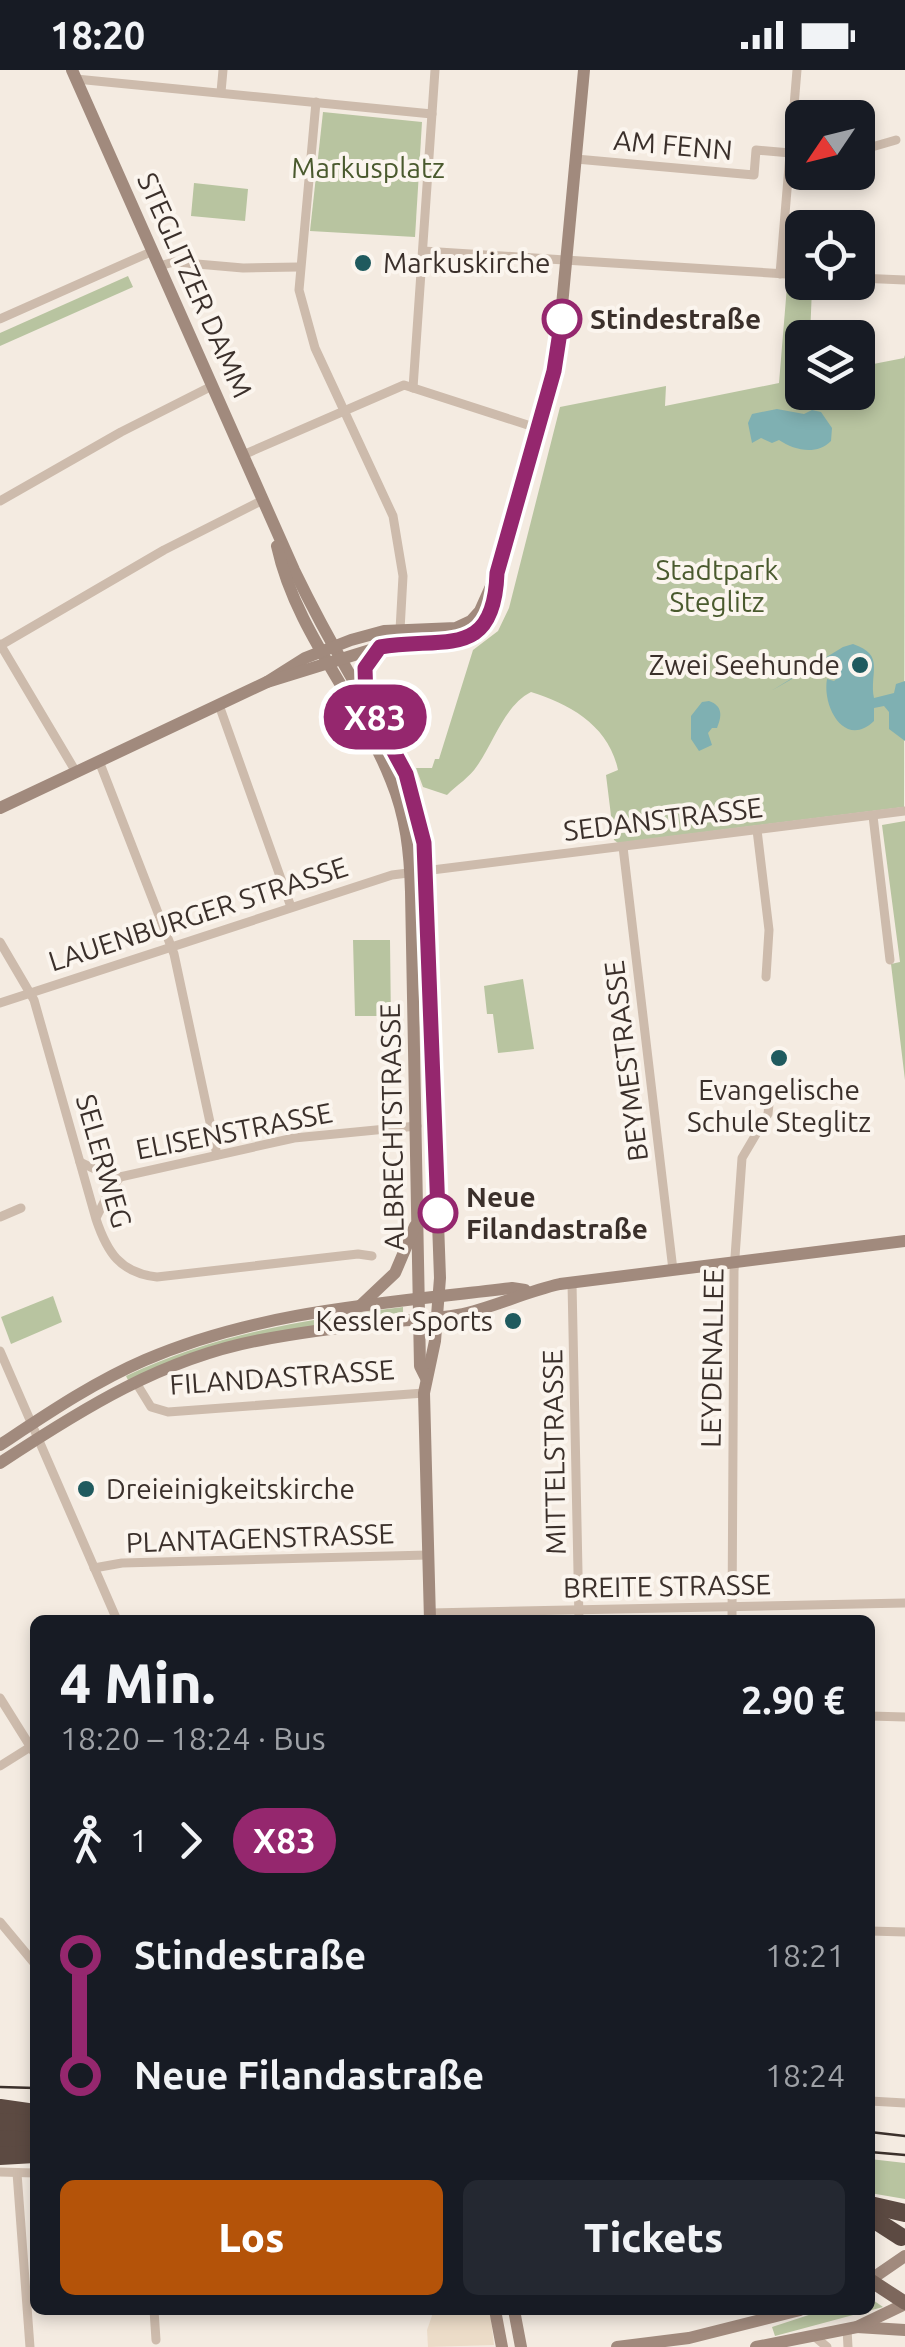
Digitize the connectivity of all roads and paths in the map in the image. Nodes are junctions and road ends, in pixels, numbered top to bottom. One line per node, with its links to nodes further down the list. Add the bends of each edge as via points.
1 (223, 70): 6 (street)
2 (435, 70): 9 (street)
3 (584, 70): 13 (main road)
4 (797, 70): 7 (street)
5 (74, 74): 6 (street); 15 (main road, STEGLITZER DAMM)
6 (220, 92): 8 (street)
7 (794, 100)
8 (316, 102): 9 (street); 19 (street)
9 (432, 114): 16 (street)
10 (896, 140): 11 (street)
11 (875, 146)
12 (785, 153): 13 (street, AM FENN, via 756,150 754,175)
13 (576, 159): 17 (main road)
14 (787, 190): 20 (street)
15 (152, 251): 18 (main road, STEGLITZER DAMM); 24 (street)
16 (422, 251): 17 (street); 26 (street)
17 (567, 262): 20 (street); 28 (main road, via 557,359)
18 (159, 266): 19 (street); 25 (main road, STEGLITZER DAMM)
19 (298, 267): 27 (street, via 306,324)
20 (780, 274): 21 (street)
21 (785, 274)
22 (875, 279): 23 (street)
23 (905, 280)
24 (0, 319)
25 (212, 386): 29 (main road, STEGLITZER DAMM); 31 (street)
26 (413, 388): 27 (street, via 404,385); 28 (street)
27 (346, 410): 29 (street); 33 (street, via 396,526 403,576)
28 (537, 428): 32 (main road)
29 (243, 456): 30 (main road, STEGLITZER DAMM)
30 (263, 500): 34 (street); 36 (main road, STEGLITZER DAMM, via 289,588)
31 (0, 501)
32 (497, 573): 33 (main road, via 480,611 466,624); 35 (main road, via 493,611 478,631 456,641)
33 (400, 630): 36 (main road, via 368,634)
34 (0, 644): 40 (street)
35 (380, 647): 36 (main road); 37 (main road, via 365,668)
36 (331, 655): 37 (main road, STEGLITZER DAMM); 38 (main road); 47 (main road, STEGLITZER DAMM, via 390,776 407,832)
37 (367, 704): 46 (main road, STEGLITZER DAMM, via 412,790)
38 (219, 705): 39 (main road); 48 (street)
39 (99, 761): 40 (main road); 50 (street)
40 (76, 772): 41 (main road)
41 (0, 808)
42 (905, 811): 43 (street, SEDANSTRASSE)
43 (873, 816): 44 (street, SEDANSTRASSE); 51 (street)
44 (757, 830): 45 (street, SEDANSTRASSE); 52 (street, via 769,930)
45 (623, 847): 46 (street, SEDANSTRASSE); 68 (street, BEYMESTRASSE)
46 (426, 871): 47 (street, SEDANSTRASSE); 56 (main road, ALBRECHTSTRASSE)
47 (410, 873): 48 (street, LAUENBURGER STRASSE); 57 (main road, ALBRECHTSTRASSE)
48 (291, 907): 50 (street, LAUENBURGER STRASSE)
49 (0, 942): 53 (street, SELERWEG)
50 (172, 946): 53 (street, LAUENBURGER STRASSE); 58 (street)
51 (890, 960)
52 (766, 978)
53 (32, 992): 54 (street, LAUENBURGER STRASSE); 59 (street, SELERWEG)
54 (0, 1003)
55 (769, 1104): 67 (street, LEYDENALLEE, via 742,1158)
56 (436, 1117): 57 (main road); 71 (main road, ALBRECHTSTRASSE)
57 (417, 1122): 58 (street, ELISENSTRASSE); 62 (main road, ALBRECHTSTRASSE)
58 (217, 1155): 60 (street, ELISENSTRASSE)
59 (80, 1162): 60 (street, ELISENSTRASSE); 64 (street, SELERWEG)
60 (120, 1177): 64 (street, ELISENSTRASSE)
61 (21, 1208): 63 (street)
62 (419, 1214): 72 (main road, ALBRECHTSTRASSE); 73 (main road, via 395,1273)
63 (0, 1217)
64 (96, 1219): 66 (street, SELERWEG, via 114,1259 140,1275)
65 (905, 1241): 67 (main road)
66 (372, 1256)
67 (735, 1262): 68 (main road); 87 (street, LEYDENALLEE)
68 (673, 1270): 69 (main road)
69 (572, 1283): 70 (main road); 90 (street, MITTELSTRASSE)
70 (528, 1291): 71 (main road); 74 (main road)
71 (439, 1297): 72 (main road); 74 (main road, ALBRECHTSTRASSE)
72 (420, 1299): 73 (main road); 75 (main road, ALBRECHTSTRASSE)
73 (358, 1308): 80 (main road, FILANDASTRASSE, via 256,1322 142,1361)
74 (437, 1318): 75 (main road); 77 (main road, ALBRECHTSTRASSE)
75 (420, 1319): 77 (main road, ALBRECHTSTRASSE); 78 (main road, via 259,1340)
76 (0, 1351): 80 (street)
77 (426, 1378): 79 (main road, ALBRECHTSTRASSE)
78 (136, 1381): 79 (street, FILANDASTRASSE, via 151,1407 168,1412); 81 (main road, FILANDASTRASSE)
79 (424, 1393): 84 (main road, ALBRECHTSTRASSE)
80 (30, 1425): 81 (street); 82 (main road, FILANDASTRASSE)
81 (36, 1439): 83 (main road, FILANDASTRASSE); 85 (street)
82 (0, 1444)
83 (0, 1463)
84 (428, 1555): 85 (street, PLANTAGENSTRASSE); 89 (main road, ALBRECHTSTRASSE)
85 (94, 1568): 88 (street)
86 (905, 1602): 87 (street, BREITE STRASSE, via 824,1610)
87 (732, 1606): 90 (street, BREITE STRASSE); 91 (street, LEYDENALLEE)
88 (115, 1615)
89 (430, 1615)
90 (579, 1615)
91 (732, 1615)
92 (0, 1698): 95 (street)
93 (875, 1716): 94 (street)
94 (905, 1717)
95 (30, 1742)
96 (30, 1750): 97 (street)
97 (0, 1766)
98 (0, 1922): 101 (street)
99 (875, 1931): 100 (street)
100 (905, 1932)
101 (30, 1958)
102 (875, 2101): 103 (street)
103 (905, 2104)
104 (0, 2108): 105 (highway)
105 (30, 2112)
106 (0, 2122): 107 (highway)
107 (30, 2124)
108 (0, 2139): 109 (highway)
109 (30, 2141)
110 (30, 2154): 111 (highway)
111 (0, 2156)
112 (0, 2172): 113 (street)
113 (17, 2172): 114 (street); 132 (street)
114 (30, 2173)
115 (875, 2206): 116 (highway)
116 (905, 2213)
117 (875, 2221): 118 (highway)
118 (904, 2244): 119 (main road)
119 (885, 2270): 120 (main road); 121 (main road)
120 (905, 2276)
121 (875, 2277)
122 (875, 2283): 123 (main road)
123 (905, 2303): 128 (main road)
124 (154, 2315): 131 (street)
125 (497, 2315): 133 (main road)
126 (515, 2315): 134 (main road)
127 (780, 2315): 135 (main road, via 689,2338)
128 (852, 2328): 129 (main road); 130 (main road); 138 (street)
129 (905, 2330)
130 (814, 2336): 136 (main road); 137 (street)
131 (156, 2340)
132 (30, 2347)
133 (502, 2347)
134 (521, 2347)
135 (617, 2347)
136 (756, 2347)
137 (827, 2347)
138 (848, 2347)

